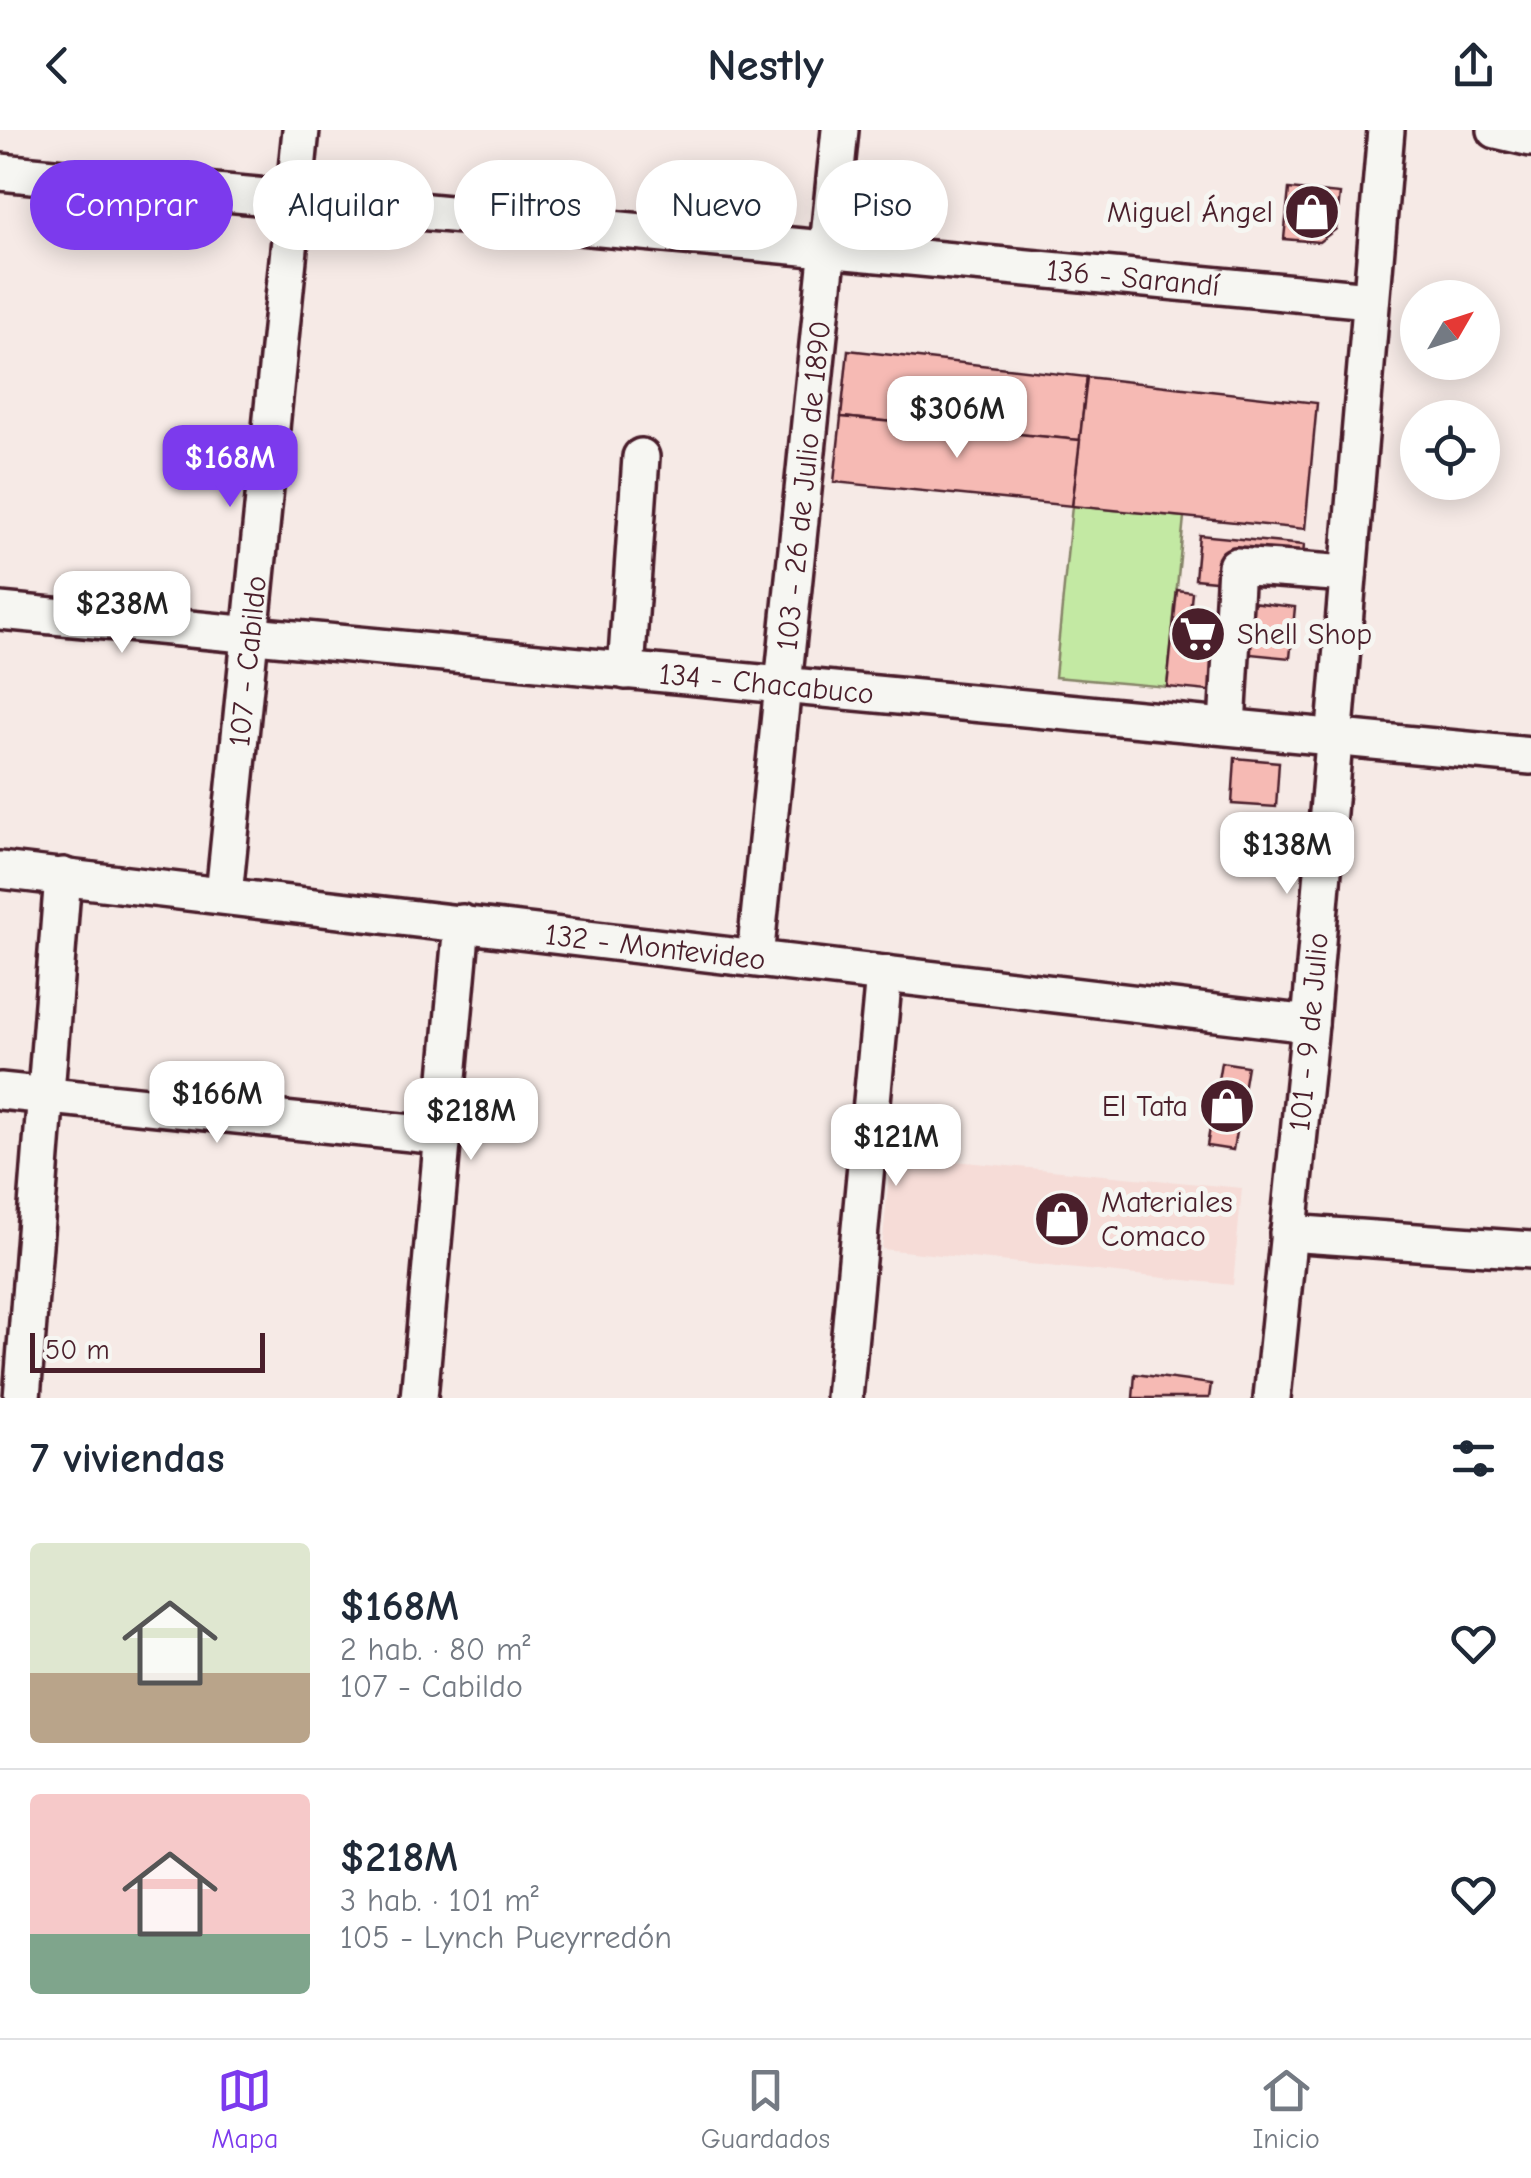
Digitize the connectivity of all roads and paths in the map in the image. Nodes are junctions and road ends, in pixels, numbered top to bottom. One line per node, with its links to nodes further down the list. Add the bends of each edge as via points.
1 (301, 130): 6 (street, 107 - Cabildo)
2 (840, 130): 7 (street, 103 - 26 de Julio de 1890)
3 (1386, 130): 15 (street, 101 - 9 de Julio)
4 (1496, 130): 5 (street)
5 (1531, 138)
6 (298, 160)
7 (837, 160)
8 (0, 172): 9 (street, 136 - Sarandí)
9 (253, 195)
10 (434, 212): 11 (street, 136 - Sarandí)
11 (817, 248)
12 (289, 250): 19 (street, 107 - Cabildo)
13 (829, 250): 21 (street, 103 - 26 de Julio de 1890)
14 (840, 250): 15 (street, 136 - Sarandí)
15 (1370, 300): 17 (street, 101 - 9 de Julio)
16 (641, 457): 20 (street)
17 (1348, 574): 22 (street, via 1236,566); 23 (street, 101 - 9 de Julio)
18 (0, 610): 19 (street, 134 - Chacabuco)
19 (250, 636): 20 (street, 134 - Chacabuco); 27 (street, 107 - Cabildo)
20 (626, 672): 21 (street, 134 - Chacabuco)
21 (784, 686): 22 (street, 134 - Chacabuco); 29 (street, 103 - 26 de Julio de 1890)
22 (1227, 726): 23 (street, 134 - Chacabuco)
23 (1332, 735): 24 (street, 134 - Chacabuco); 31 (street, 101 - 9 de Julio)
24 (1531, 756)
25 (0, 870): 26 (street, 132 - Montevideo)
26 (63, 876): 27 (street, 132 - Montevideo); 33 (street)
27 (224, 895): 28 (street, 132 - Montevideo)
28 (462, 923): 29 (street, 132 - Montevideo); 34 (street)
29 (755, 958): 30 (street, 132 - Montevideo)
30 (884, 974): 31 (street, 132 - Montevideo); 39 (street)
31 (1310, 1024): 35 (street, 101 - 9 de Julio)
32 (0, 1091): 33 (street)
33 (48, 1096): 34 (street); 37 (street)
34 (441, 1136): 38 (street)
35 (1288, 1232): 36 (street); 40 (street, 101 - 9 de Julio)
36 (1531, 1250)
37 (22, 1398)
38 (419, 1398)
39 (844, 1398)
40 (1272, 1398)

